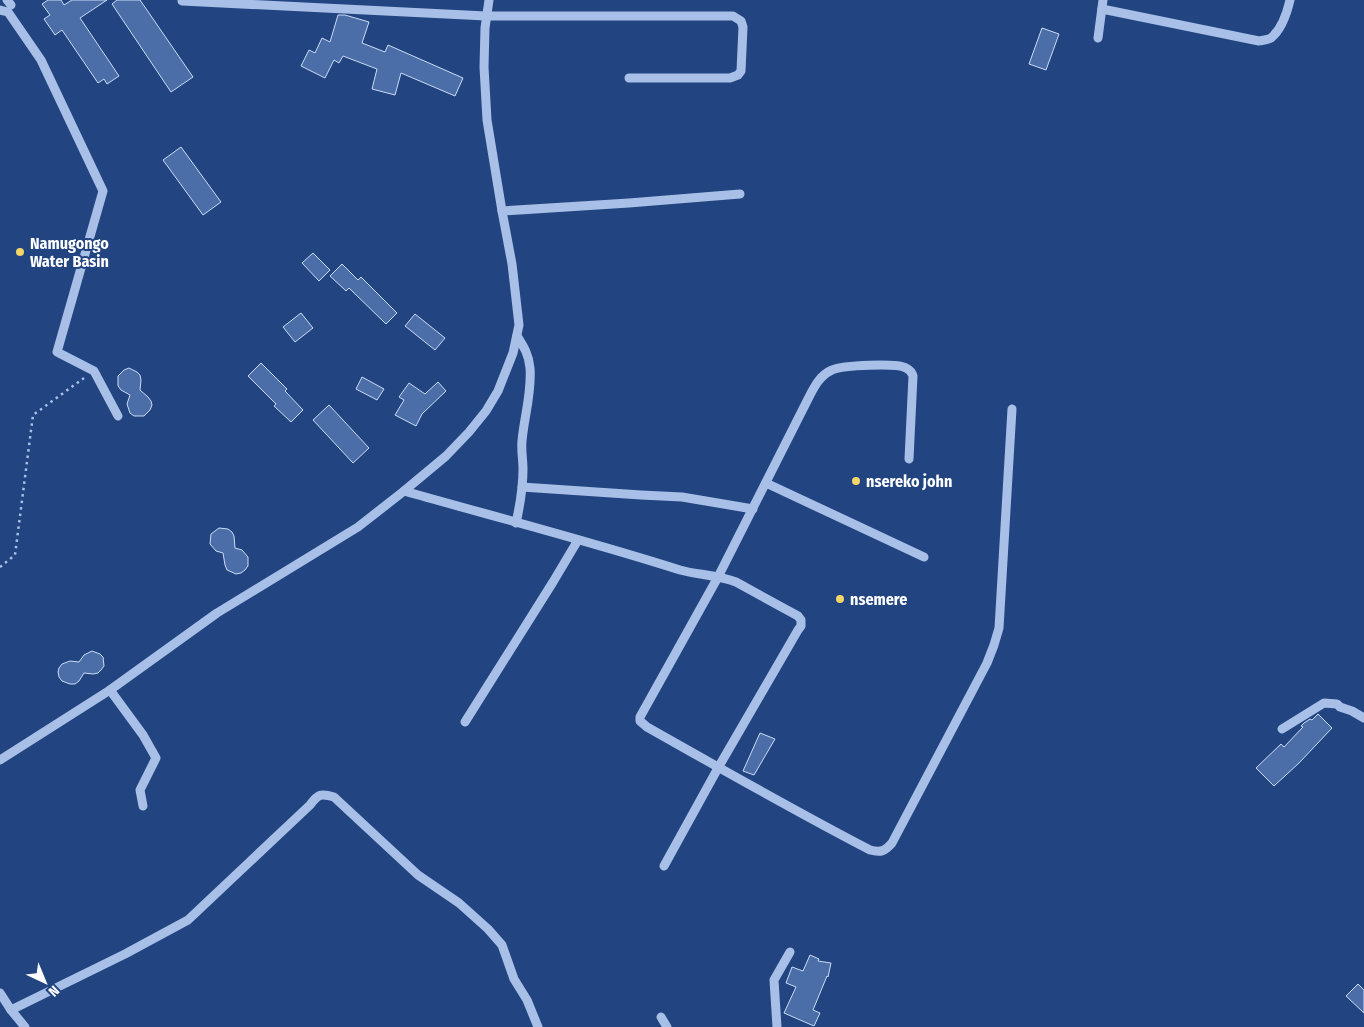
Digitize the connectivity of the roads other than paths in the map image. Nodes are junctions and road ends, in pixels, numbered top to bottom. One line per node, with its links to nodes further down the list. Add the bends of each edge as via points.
1 (489, 0): 6 (street)
2 (1290, 0): 4 (street, via 1279,29 1270,39 1259,41)
3 (182, 1): 6 (street)
4 (1103, 5): 7 (street)
5 (0, 10): 13 (street, via 8,12 41,60 103,192 58,352 94,371)
6 (486, 16): 8 (street, via 733,16 741,21 741,71 738,75 730,78); 10 (street, via 487,120)
7 (1098, 38)
8 (629, 78)
9 (740, 194): 10 (street)
10 (502, 212): 11 (street, via 519,315)
11 (517, 336): 16 (street, via 528,356 530,368 522,444); 17 (street, via 498,391 486,411 446,456)
12 (1012, 409): 28 (street, via 999,628 987,663 892,842 883,851 870,850)
13 (118, 416)
14 (910, 459): 15 (street, via 911,372 900,366 847,366 834,369 815,385)
15 (766, 483): 18 (street); 21 (street)
16 (522, 487): 18 (street, via 682,496); 19 (street)
17 (404, 492): 19 (street); 23 (street, via 358,527 217,613)
18 (753, 509): 22 (street)
19 (516, 522): 20 (street)
20 (578, 540): 22 (street, via 689,572); 25 (street)
21 (924, 557)
22 (718, 577): 28 (street, via 640,717 647,727); 28 (street, via 736,582 798,616 801,626)
23 (110, 690): 27 (street); 29 (street, via 156,758 140,790)
24 (1364, 718): 26 (street, via 1337,704 1324,703)
25 (465, 722)
26 (1282, 729)
27 (0, 760)
28 (718, 768): 30 (street)
29 (143, 806)
30 (664, 866)
31 (790, 952): 38 (street, via 774,980)
32 (0, 993): 33 (street)
33 (11, 1010): 35 (street); 36 (street, via 188,920 317,796 325,794 334,797 418,875 460,903 488,929 502,945 514,979)
34 (661, 1016): 37 (street)
35 (25, 1027)
36 (538, 1027)
37 (667, 1027)
38 (777, 1027)

